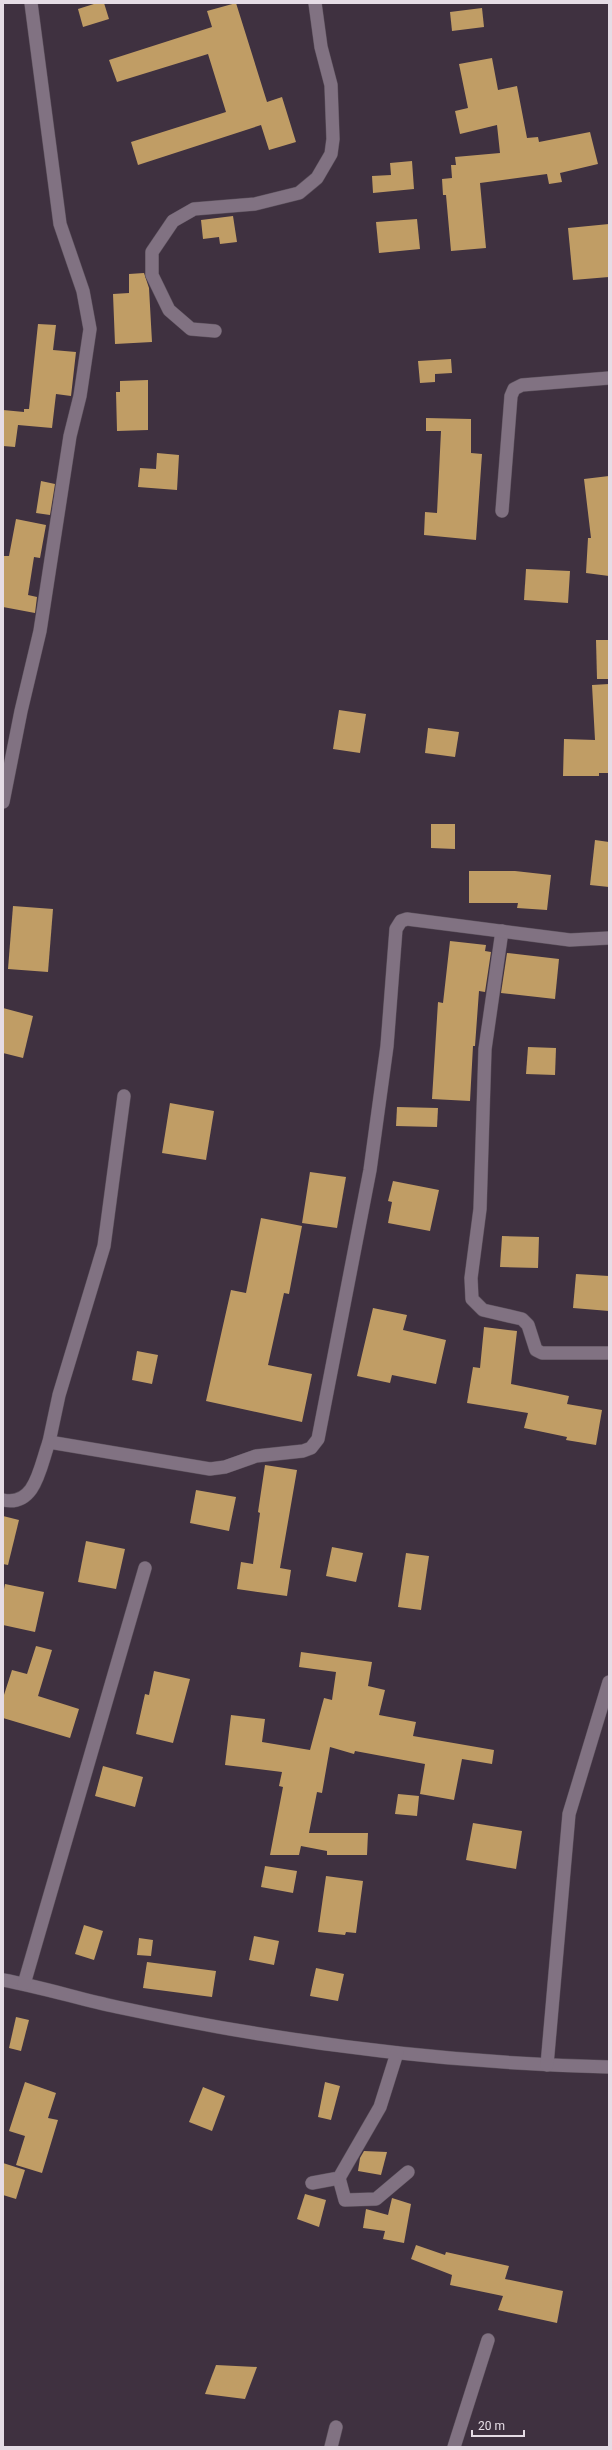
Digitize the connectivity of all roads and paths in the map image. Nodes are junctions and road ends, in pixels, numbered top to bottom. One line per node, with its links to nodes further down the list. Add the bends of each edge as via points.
1 (31, 3): 6 (street, via 60,224 83,291 90,329 80,396 70,436 40,631)
2 (315, 3): 3 (street, via 321,47 331,85 333,139 331,154 317,178 299,194 255,204 194,208 173,221 152,252 152,275 168,310 191,329)
3 (215, 331)
4 (609, 378): 5 (street, via 522,385 514,388 510,396)
5 (502, 511)
6 (3, 802)
7 (502, 931): 8 (street, via 570,940); 10 (street, via 485,1049 480,1209 471,1278 472,1299 483,1310 522,1319 528,1324 536,1350 542,1353); 11 (street, via 406,919 401,921 396,929 387,1046 370,1170 318,1439 311,1448 256,1456 225,1467 210,1468)
8 (609, 938)
9 (124, 1096): 11 (street, via 104,1246 59,1395)
10 (609, 1353)
11 (49, 1442): 12 (street, via 32,1491 23,1499 11,1502)
12 (3, 1500)
13 (145, 1568): 16 (street)
14 (609, 1682): 18 (street, via 569,1814)
15 (3, 1980): 16 (street)
16 (24, 1984): 17 (street, via 117,2007 278,2036)
17 (397, 2053): 18 (street); 21 (street, via 380,2107)
18 (547, 2065): 19 (street)
19 (609, 2067)
20 (408, 2172): 21 (street, via 376,2199 345,2200)
21 (339, 2178): 22 (street)
22 (312, 2183)
23 (488, 2340): 26 (street)
24 (336, 2427): 25 (street)
25 (331, 2447)
26 (454, 2447)

